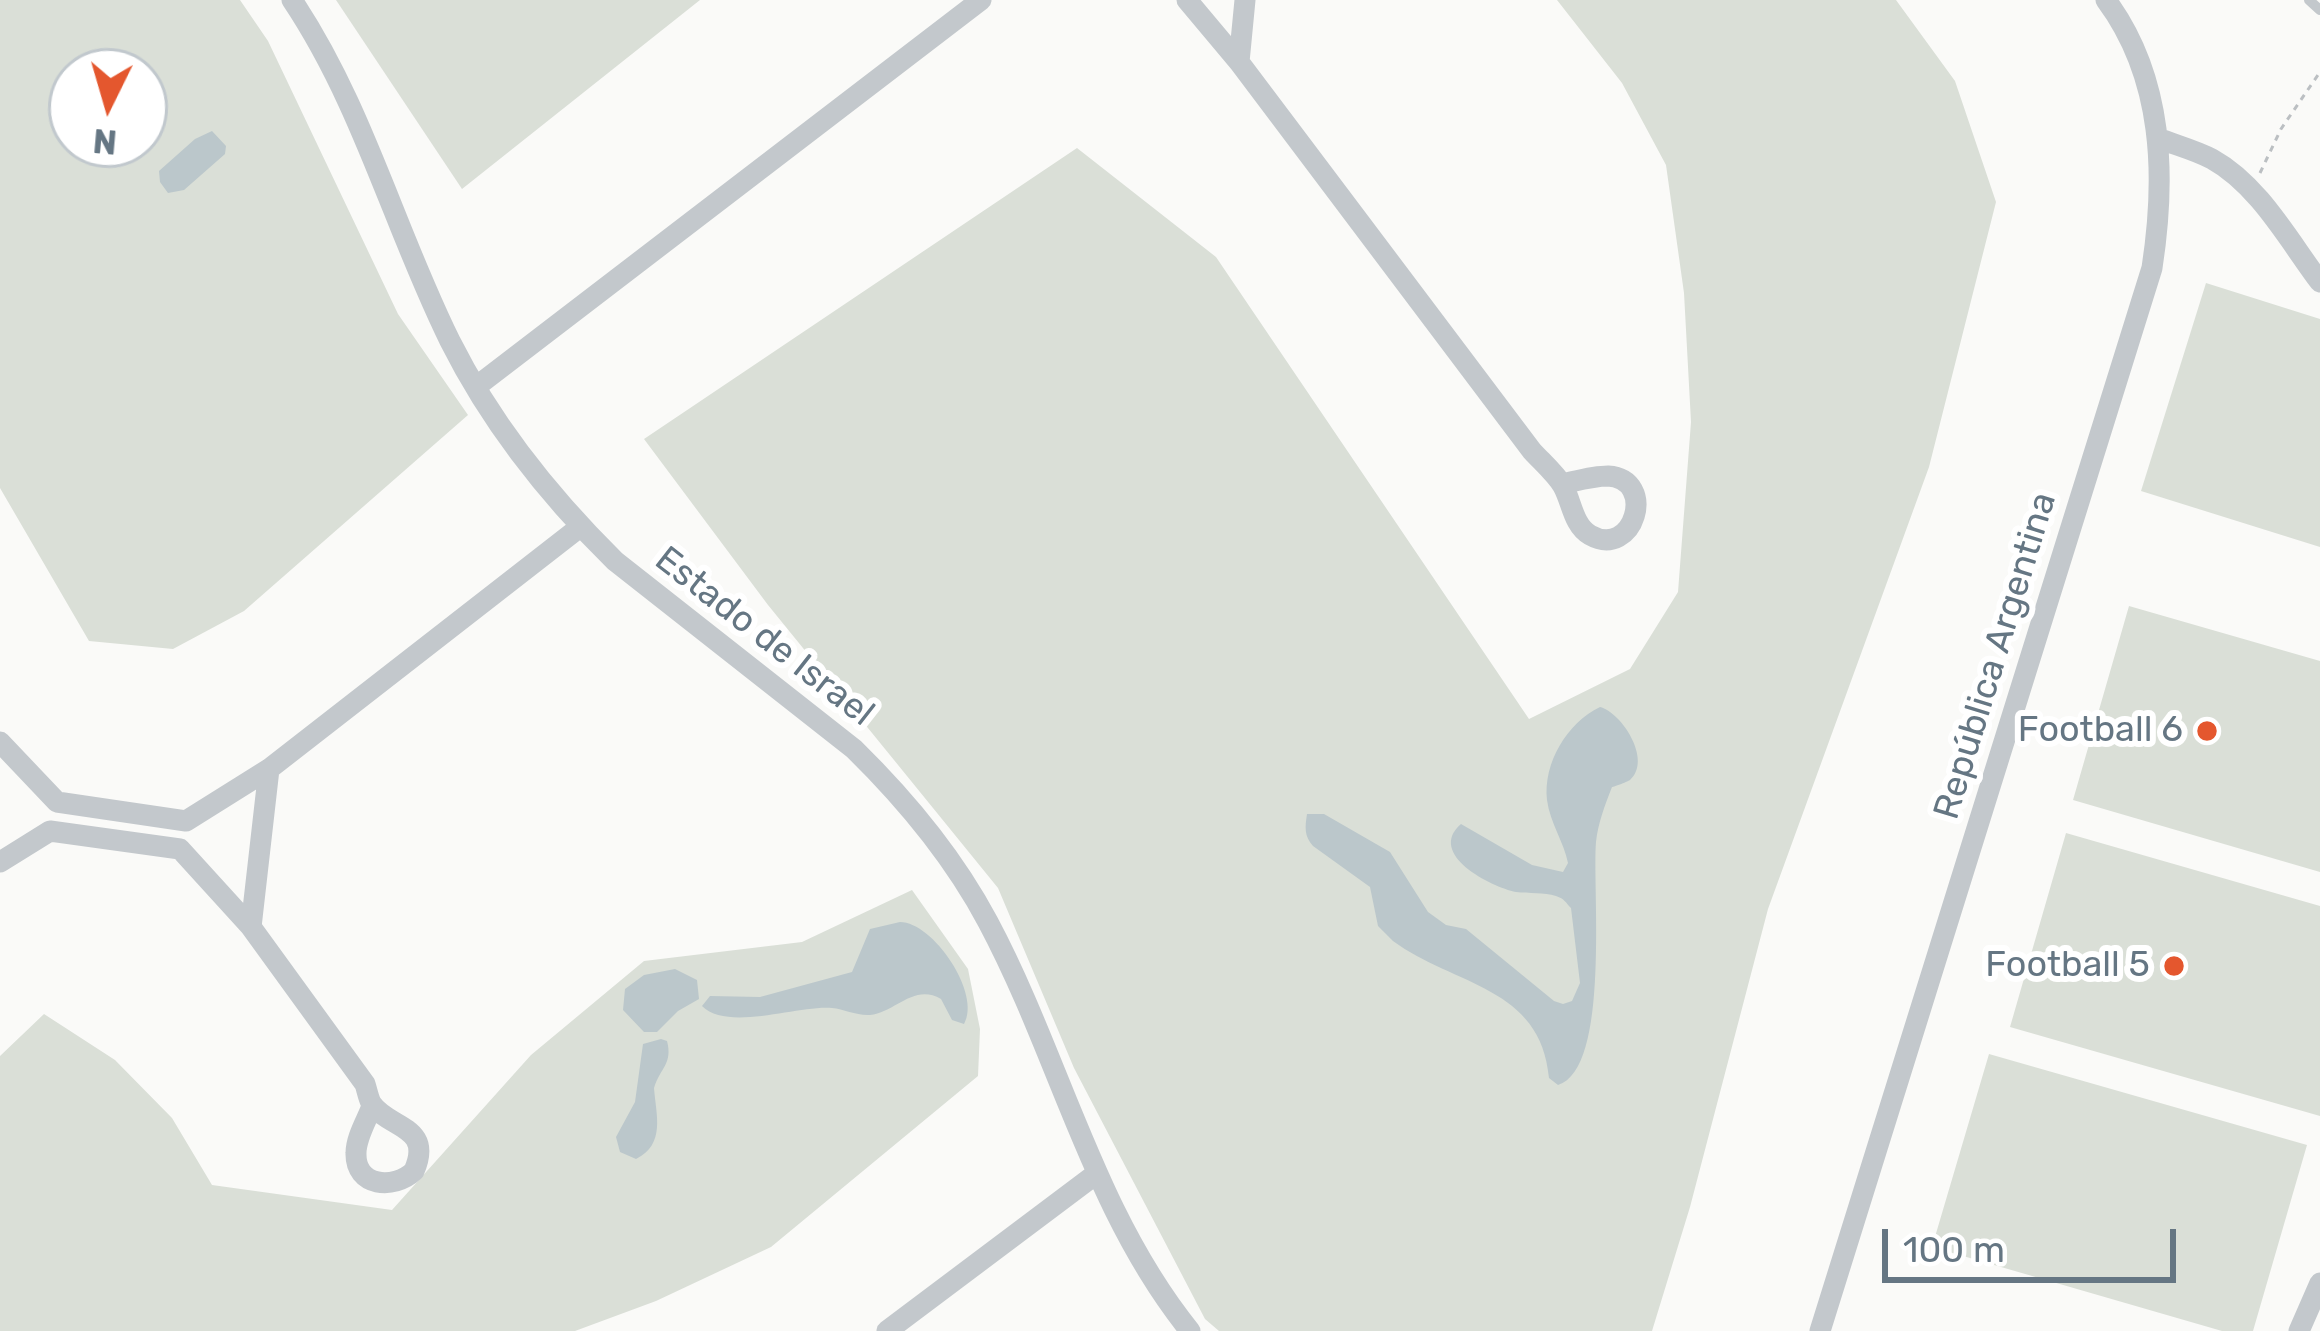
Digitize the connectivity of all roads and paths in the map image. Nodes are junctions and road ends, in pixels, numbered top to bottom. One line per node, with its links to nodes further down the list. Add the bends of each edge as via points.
1 (292, 0): 13 (street, Estado de Israel, via 346,94)
2 (1187, 0): 8 (street)
3 (1245, 0): 8 (street)
4 (2106, 0): 10 (street, República Argentina, via 2141,69)
5 (2309, 0): 7 (lane)
6 (970, 4): 13 (street)
7 (2320, 10)
8 (1239, 62): 14 (street)
9 (2320, 72): 11 (path)
10 (2158, 138): 12 (street, via 2233,173); 29 (street, República Argentina, via 2161,212 2152,268)
11 (2258, 178)
12 (2320, 282)
13 (477, 386): 15 (street, Estado de Israel)
14 (1562, 484)
15 (580, 527): 17 (street); 25 (street, Estado de Israel, via 854,749 918,818 989,923)
16 (0, 742): 18 (street)
17 (268, 769): 19 (street); 23 (street)
18 (57, 802): 19 (street); 20 (street)
19 (186, 820): 21 (street)
20 (50, 831): 21 (street); 22 (street)
21 (180, 849): 23 (street)
22 (0, 862)
23 (251, 927): 24 (street)
24 (373, 1106)
25 (1096, 1174): 27 (street); 28 (street, Estado de Israel)
26 (2320, 1283): 30 (street)
27 (886, 1331)
28 (1190, 1331)
29 (1820, 1331)
30 (2299, 1331)

